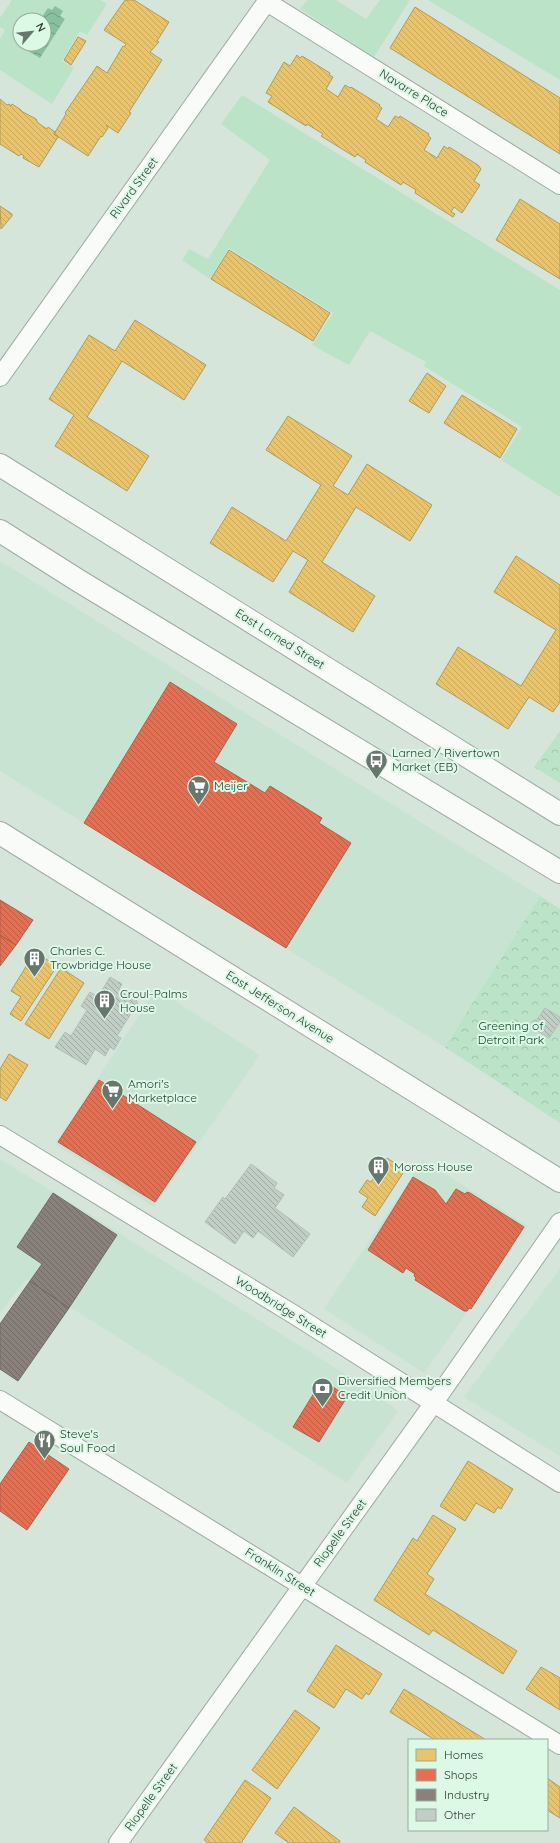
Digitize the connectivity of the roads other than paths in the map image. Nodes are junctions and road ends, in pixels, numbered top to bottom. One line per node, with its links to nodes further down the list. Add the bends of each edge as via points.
1 (268, 1): 2 (street, Navarre Place); 3 (street, Rivard Street)
2 (560, 185)
3 (0, 377)
4 (1, 467): 6 (street, East Larned Street)
5 (0, 531): 8 (street)
6 (560, 814)
7 (0, 833): 10 (street, East Jefferson Avenue)
8 (560, 872)
9 (0, 1135): 13 (street, Woodbridge Street, via 293,1314)
10 (560, 1181)
11 (560, 1222): 13 (street, Riopelle Street)
12 (0, 1400): 15 (street, Franklin Street)
13 (433, 1404): 14 (street, Woodbridge Street); 15 (street, Riopelle Street)
14 (560, 1483)
15 (302, 1586): 16 (street, Franklin Street); 17 (street, Riopelle Street)
16 (560, 1745)
17 (118, 1843)

